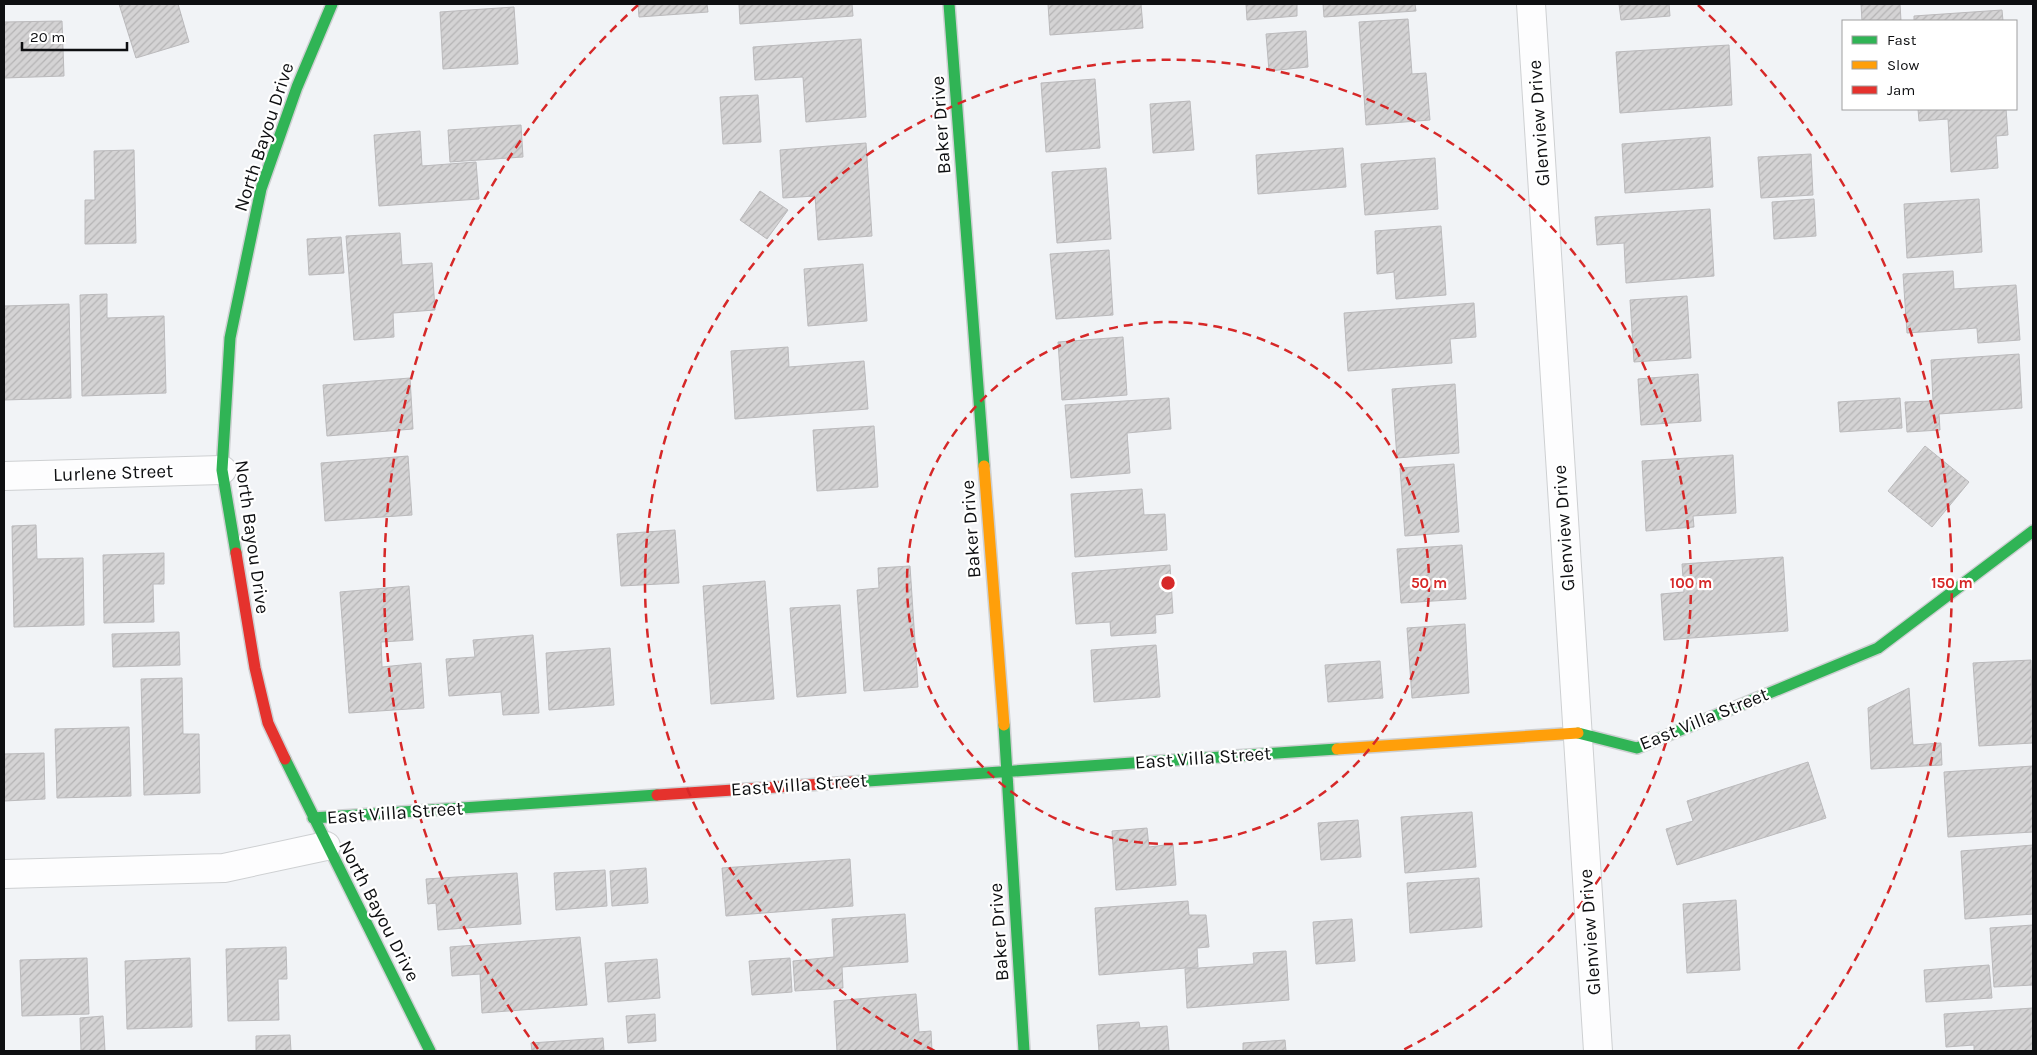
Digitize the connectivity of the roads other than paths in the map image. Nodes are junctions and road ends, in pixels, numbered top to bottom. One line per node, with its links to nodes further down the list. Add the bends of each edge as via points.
1 (332, 4): 4 (street, North Bayou Drive, via 297,87 261,190 230,338)
2 (949, 4): 8 (street, Baker Drive)
3 (1531, 4): 7 (street, Glenview Drive)
4 (222, 470): 5 (street, Lurlene Street); 9 (street, North Bayou Drive, via 268,723)
5 (4, 476)
6 (2033, 531): 7 (street, East Villa Street, via 1878,648 1637,748)
7 (1577, 733): 8 (street, East Villa Street); 14 (street, Glenview Drive)
8 (1007, 771): 9 (street, East Villa Street); 13 (street, Baker Drive)
9 (313, 818): 10 (street, North Bayou Drive)
10 (326, 846): 11 (street, East Villa Street, via 224,868); 12 (street, North Bayou Drive)
11 (4, 874)
12 (430, 1051)
13 (1024, 1051)
14 (1598, 1051)

